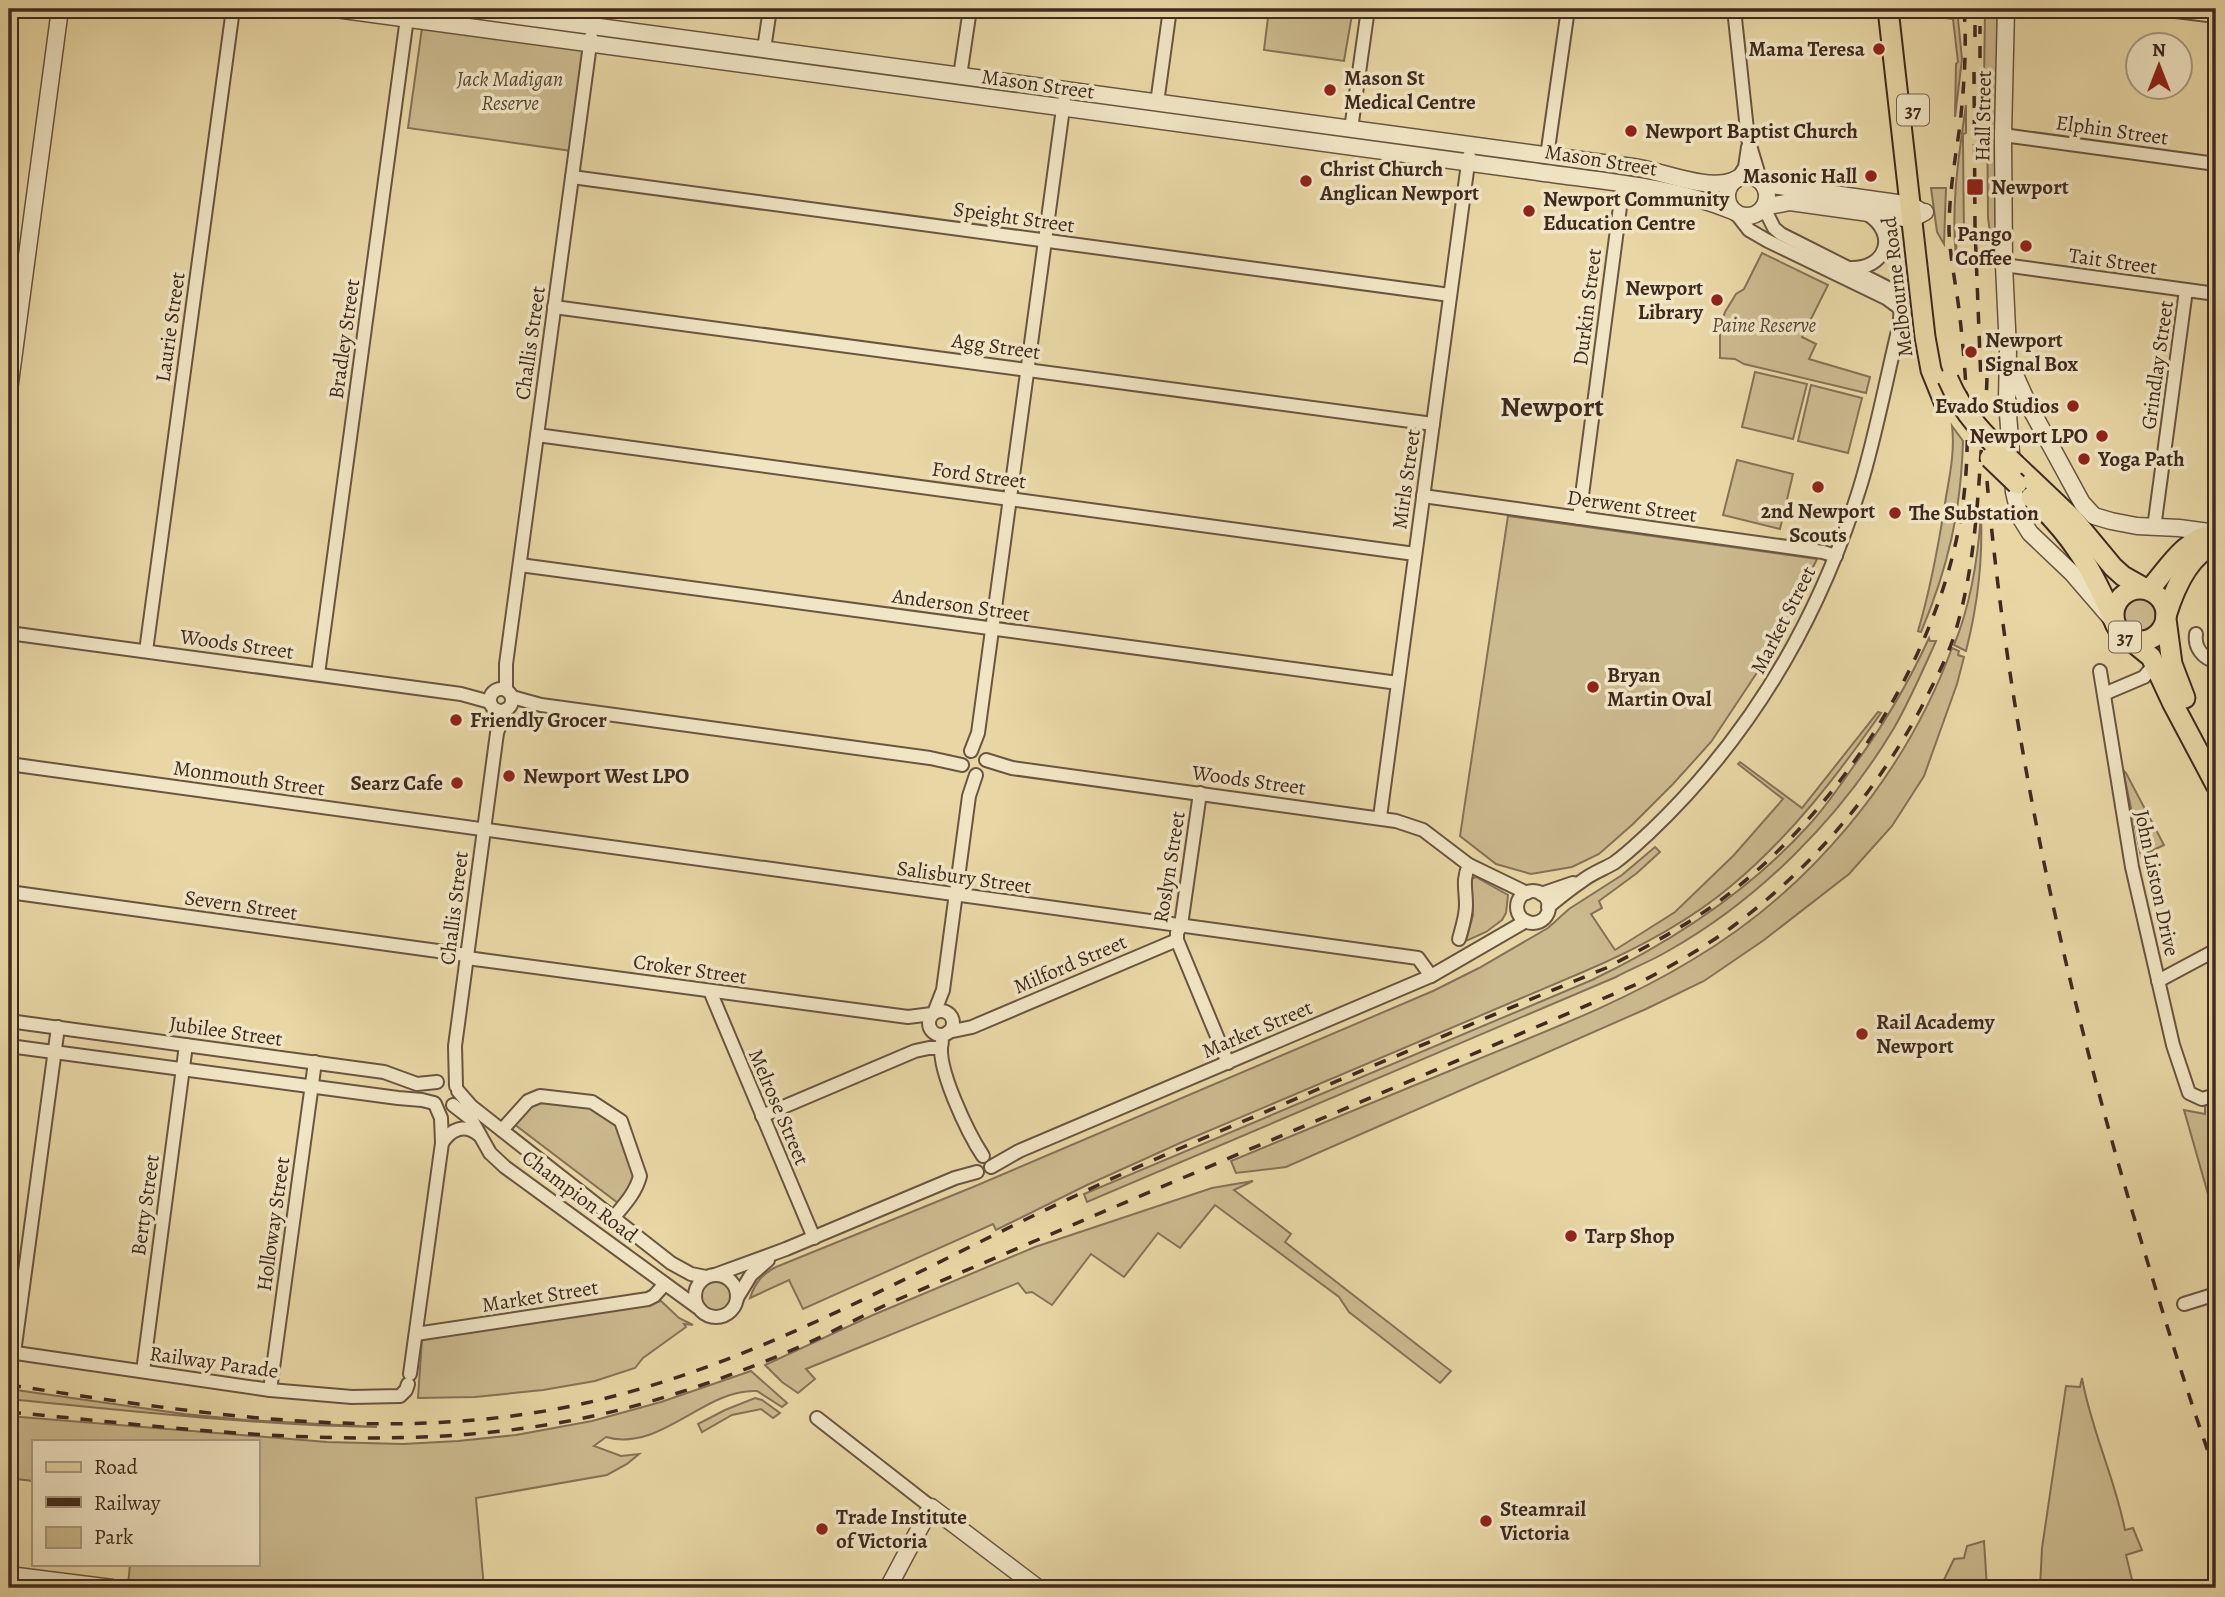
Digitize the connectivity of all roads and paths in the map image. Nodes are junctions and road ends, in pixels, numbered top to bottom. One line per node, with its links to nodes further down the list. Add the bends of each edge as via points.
1 (60, 9): 43 (street)
2 (233, 9): 74 (street, Laurie Street)
3 (336, 9): 16 (street, Mason Street)
4 (467, 9): 15 (street, Mason Street)
5 (770, 9): 20 (street)
6 (970, 9): 21 (street)
7 (1170, 9): 23 (street)
8 (1368, 9): 25 (street)
9 (1568, 9): 29 (street)
10 (1734, 9): 27 (street)
11 (1888, 9): 38 (main road, Melbourne Road / 37)
12 (1902, 9): 38 (main road, Melbourne Road / 37)
13 (2006, 9): 26 (street, Hall Street)
14 (2159, 9): 17 (street)
15 (496, 10): 18 (street, Mason Street)
16 (407, 14): 19 (street, Mason Street); 78 (street, Bradley Street)
17 (2216, 16)
18 (592, 26): 19 (street, Challis Street); 20 (street, Mason Street)
19 (590, 44): 24 (street, Mason Street); 32 (street, Challis Street)
20 (764, 49): 21 (street, Mason Street)
21 (960, 76): 22 (street, Mason Street)
22 (1066, 90): 23 (street, Mason Street); 24 (street)
23 (1157, 103): 25 (street, Mason Street)
24 (1063, 108): 30 (street, Mason Street); 40 (street)
25 (1351, 130): 28 (street, Mason Street)
26 (2003, 135): 31 (street, Elphin Street); 41 (street, Hall Street)
27 (1748, 139): 33 (street, via 1745,167); 34 (street)
28 (1470, 145): 29 (street, Mason Street); 30 (street, Mirls Street)
29 (1547, 156): 33 (street, Mason Street, via 1643,169 1709,184)
30 (1468, 163): 35 (street, Mason Street); 46 (street, Mirls Street)
31 (2216, 164)
32 (572, 177): 40 (street, Speight Street); 47 (street, Challis Street)
33 (1737, 179): 34 (street, via 1750,176); 37 (street, via 1727,193)
34 (1763, 183): 36 (street, via 1768,194); 38 (street)
35 (1623, 184): 37 (street, Mason Street, via 1675,193); 59 (street, Durkin Street)
36 (1764, 208): 37 (street, via 1751,216); 39 (street, via 1790,202); 42 (street, via 1779,232)
37 (1734, 212): 48 (street, via 1755,233)
38 (1916, 212): 39 (street); 56 (main road, Melbourne Road / 37, bridge, via 1948,379 1972,421); 56 (main road, Melbourne Road / 37, bridge, via 1931,370 1944,402 1965,433)
39 (1866, 213): 42 (street, via 1883,229 1884,249 1870,265)
40 (1045, 240): 46 (street, Speight Street); 50 (street)
41 (2004, 265): 44 (street, Tait Street); 49 (street, Hall Street)
42 (1848, 268): 48 (street, via 1892,290)
43 (17, 269): 51 (street)
44 (2186, 290): 45 (street, Tait Street); 60 (street, Grindlay Street)
45 (2216, 294)
46 (1450, 295): 54 (street, Mirls Street)
47 (554, 307): 50 (street, Agg Street); 55 (street, Challis Street)
48 (1901, 309): 65 (street, Market Street, via 1861,485)
49 (2008, 350): 52 (street, Hall Street); 53 (street, Hall Street)
50 (1027, 369): 54 (street, Agg Street); 58 (street)
51 (9, 390)
52 (2029, 406): 53 (street, via 2018,401); 60 (street, Hall Street, via 2088,511 2103,519)
53 (2007, 411): 69 (street, Hall Street, via 2012,485 2022,519)
54 (1433, 424): 57 (street, Mirls Street)
55 (537, 435): 58 (street, Ford Street); 66 (street, Challis Street)
56 (2017, 475): 67 (main road, Melbourne Road / 37, via 2074,520 2123,576); 69 (main road, Melbourne Road / 37, via 2078,549)
57 (1423, 496): 59 (street, Derwent Street); 63 (street, Mirls Street)
58 (1010, 499): 63 (street, Ford Street); 70 (street)
59 (1579, 518): 65 (street, Derwent Street)
60 (2154, 527): 61 (street, Hall Street); 64 (street, Hall Street, via 2171,535)
61 (2216, 533): 64 (main road, via 2201,537)
62 (2216, 544): 64 (main road)
63 (1415, 554): 79 (street, Mirls Street)
64 (2190, 554): 67 (main road); 68 (main road)
65 (1836, 556): 90 (street, Market Street, via 1786,661 1726,750 1649,833 1615,862)
66 (520, 565): 70 (street, Anderson Street); 81 (street, Challis Street)
67 (2147, 590): 68 (main road, 37, via 2162,600); 69 (main road, 37, via 2132,590 2120,597)
68 (2166, 618): 73 (main road, 37, via 2152,638); 82 (main road, 37, via 2174,672)
69 (2114, 622): 73 (main road, 37)
70 (992, 628): 79 (street, Anderson Street); 83 (street)
71 (9, 633): 74 (street, Woods Street)
72 (2196, 634): 75 (street, via 2199,650)
73 (2129, 639): 76 (main road, 37)
74 (146, 651): 78 (street, Woods Street)
75 (2216, 662)
76 (2155, 664): 80 (street, via 2144,677); 85 (main road, 37)
77 (2100, 671): 80 (street, John Liston Drive)
78 (318, 674): 81 (street, Woods Street)
79 (1398, 683): 87 (street, Mirls Street)
80 (2104, 694): 106 (street, John Liston Drive, via 2129,855)
81 (501, 699): 83 (street, Woods Street); 88 (street, Challis Street)
82 (2216, 758)
83 (974, 763): 86 (street, Woods Street); 95 (street)
84 (9, 764): 88 (street, Monmouth Street)
85 (2216, 785)
86 (1200, 793): 87 (street, Woods Street); 99 (street, Roslyn Street)
87 (1380, 817): 89 (street, Woods Street, via 1423,830)
88 (483, 830): 95 (street, Salisbury Street); 104 (street, Challis Street)
89 (1469, 864): 91 (street, Woods Street); 101 (street)
90 (1584, 879): 94 (street, Market Street); 96 (street, Market Street)
91 (1502, 881): 93 (street, Woods Street); 97 (street, Woods Street)
92 (9, 892): 104 (street, Severn Street)
93 (1527, 893): 94 (street); 97 (street)
94 (1541, 894): 96 (street)
95 (957, 895): 99 (street, Salisbury Street); 107 (street)
96 (1548, 906): 98 (street, via 1541,920)
97 (1517, 907): 98 (street); 100 (street, Market Street)
98 (1527, 921): 100 (street, Market Street)
99 (1181, 925): 102 (street, Roslyn Street); 105 (street, Salisbury Street, via 1418,958)
100 (1505, 932): 105 (street, Market Street)
101 (1459, 939)
102 (1177, 940): 112 (street, Milford Street); 121 (street, Roslyn Street)
103 (2216, 950): 106 (street)
104 (467, 957): 108 (street, Croker Street); 117 (street, Challis Street)
105 (1431, 976): 121 (street, Market Street)
106 (2158, 981): 126 (street, John Liston Drive, via 2187,1090 2193,1097)
107 (943, 990): 109 (street); 111 (street)
108 (710, 991): 111 (street, Croker Street); 129 (street, Melrose Street)
109 (950, 1016): 111 (street, via 943,1011); 112 (street); 114 (street)
110 (9, 1021): 113 (street, Jubilee Street)
111 (932, 1021): 114 (street, via 937,1034); 118 (street)
112 (978, 1024): 114 (street, Milford Street)
113 (58, 1027): 115 (street, Jubilee Street); 119 (street)
114 (948, 1032): 118 (street)
115 (186, 1045): 120 (street, Jubilee Street); 122 (street, Berty Street)
116 (9, 1046): 119 (street, Jubilee Street)
117 (455, 1046): 123 (street, Challis Street); 125 (street, Challis Street)
118 (936, 1048): 129 (street, via 915,1051); 133 (street, via 934,1057)
119 (54, 1052): 122 (street, Jubilee Street); 144 (street)
120 (315, 1062): 123 (street, Jubilee Street, via 387,1072 418,1084); 124 (street, Holloway Street)
121 (1228, 1063): 133 (street, Market Street)
122 (182, 1071): 124 (street, Jubilee Street); 145 (street, Berty Street)
123 (438, 1081): 125 (street, via 448,1080); 127 (street, via 430,1091)
124 (311, 1087): 127 (street, Jubilee Street); 146 (street, Holloway Street)
125 (457, 1089): 128 (street); 130 (street, Champion Road)
126 (2216, 1095)
127 (435, 1104): 128 (street); 132 (street)
128 (453, 1105): 131 (street, Champion Road, via 471,1119); 132 (street)
129 (761, 1116): 135 (street, Melrose Street)
130 (502, 1130): 134 (street, Champion Road); 134 (street, via 528,1101 540,1096 592,1102 621,1121 640,1176)
131 (480, 1137): 132 (street, via 463,1128); 138 (street, Champion Road, via 505,1167)
132 (442, 1143): 143 (street)
133 (982, 1163): 135 (street, Market Street)
134 (614, 1217): 137 (street, Champion Road, via 677,1267)
135 (814, 1238): 136 (street, Market Street)
136 (786, 1249): 137 (street, Market Street); 140 (street, Market Street, via 758,1268)
137 (710, 1276): 140 (street, via 724,1276 732,1282); 142 (street, via 695,1290)
138 (664, 1284): 142 (street, Champion Road); 143 (street, Market Street, via 646,1299)
139 (2216, 1293): 141 (street)
140 (737, 1298): 142 (street, via 731,1311 721,1317 706,1315)
141 (2184, 1304)
142 (697, 1307)
143 (416, 1334): 146 (street, Railway Parade, via 410,1379 400,1395)
144 (11, 1353): 145 (street, Railway Parade)
145 (143, 1371): 146 (street, Railway Parade)
146 (270, 1390)
147 (817, 1418): 148 (street)
148 (931, 1507): 152 (street); 153 (street)
149 (9, 1575): 150 (street)
150 (33, 1583): 151 (street)
151 (112, 1588)
152 (888, 1588)
153 (1038, 1588)

